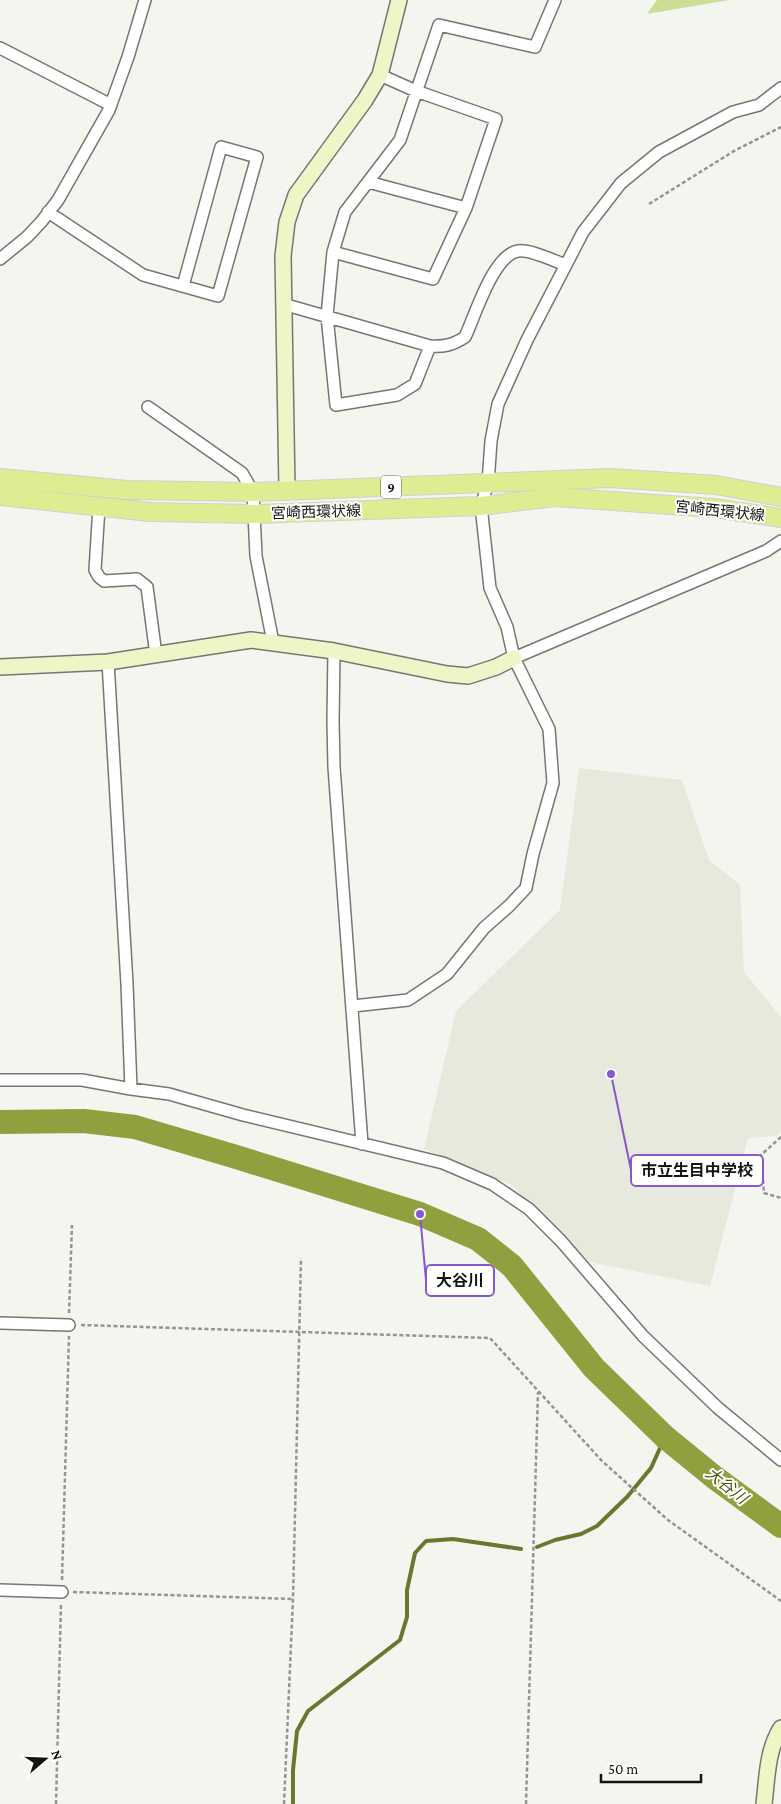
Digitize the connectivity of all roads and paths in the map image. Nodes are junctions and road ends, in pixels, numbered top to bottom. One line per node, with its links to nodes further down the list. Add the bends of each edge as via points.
1 (145, 0): 8 (street)
2 (399, 0): 5 (street)
3 (555, 0): 7 (street, via 535,47 439,26)
4 (0, 48): 8 (street)
5 (380, 75): 7 (street); 18 (street, via 296,195 287,222 283,256)
6 (781, 88): 16 (street, via 759,105 733,112 659,152 621,183 583,232)
7 (416, 91): 10 (street, via 400,140); 12 (street, via 496,119)
8 (111, 105): 13 (street, via 63,192)
9 (781, 127): 11 (path, via 734,151)
10 (368, 182): 12 (street); 14 (street, via 345,212)
11 (649, 204)
12 (466, 208): 14 (street, via 433,279)
13 (48, 212): 15 (street, via 27,237); 17 (street, via 143,275)
14 (333, 252): 19 (street)
15 (0, 259)
16 (566, 265): 20 (street, via 530,252 518,251 507,256 495,268 465,338 443,347); 23 (street, via 498,404 490,441)
17 (183, 286): 17 (street, via 218,296 256,158 221,147)
18 (284, 304): 19 (street); 24 (street)
19 (327, 316): 20 (street); 20 (street, via 336,405 397,395 415,384)
20 (430, 346)
21 (148, 406): 25 (street, via 242,473)
22 (0, 478): 25 (main road, 宮崎西環状線 / 9, via 127,490)
23 (488, 483): 24 (main road, 宮崎西環状線 / 9); 27 (main road, 宮崎西環状線 / 9, via 610,478 716,485); 28 (street)
24 (287, 490): 25 (main road, 宮崎西環状線 / 9)
25 (253, 492): 30 (street)
26 (0, 496): 29 (main road, 宮崎西環状線 / 9)
27 (781, 497)
28 (481, 506): 30 (main road, 宮崎西環状線 / 9); 31 (main road, 宮崎西環状線 / 9, via 555,497 714,508); 36 (street, via 490,588 507,627)
29 (99, 507): 30 (main road, 宮崎西環状線 / 9, via 150,512); 35 (street, via 95,570 104,581 137,578 146,587)
30 (255, 514): 33 (street, via 256,556)
31 (781, 518)
32 (781, 541): 36 (street, via 766,551)
33 (273, 642): 34 (street); 35 (street, via 251,640)
34 (334, 651): 36 (street, via 468,676); 39 (street, via 334,767)
35 (156, 655): 37 (street)
36 (514, 658): 39 (street, via 549,729 553,784 526,888 484,928 447,974 408,1000)
37 (108, 662): 38 (street); 41 (street)
38 (0, 667)
39 (353, 1006): 43 (street)
40 (0, 1080): 41 (street, via 82,1080)
41 (131, 1089): 43 (street, via 169,1094)
42 (781, 1137): 44 (path, via 761,1155 764,1193)
43 (362, 1144): 51 (street, via 443,1163 492,1184 529,1209 643,1336 718,1408)
44 (781, 1198)
45 (72, 1225): 48 (path)
46 (301, 1258): 49 (path)
47 (0, 1323): 48 (street)
48 (69, 1325): 49 (path); 53 (path)
49 (298, 1333): 50 (path, via 490,1338); 54 (path)
50 (538, 1391): 55 (path, via 602,1461 668,1520); 59 (path)
51 (781, 1460)
52 (0, 1590): 53 (street)
53 (62, 1592): 54 (path); 57 (path)
54 (293, 1599): 58 (path)
55 (781, 1601)
56 (781, 1728): 60 (street, via 769,1761)
57 (56, 1804)
58 (284, 1804)
59 (526, 1804)
60 (764, 1804)

